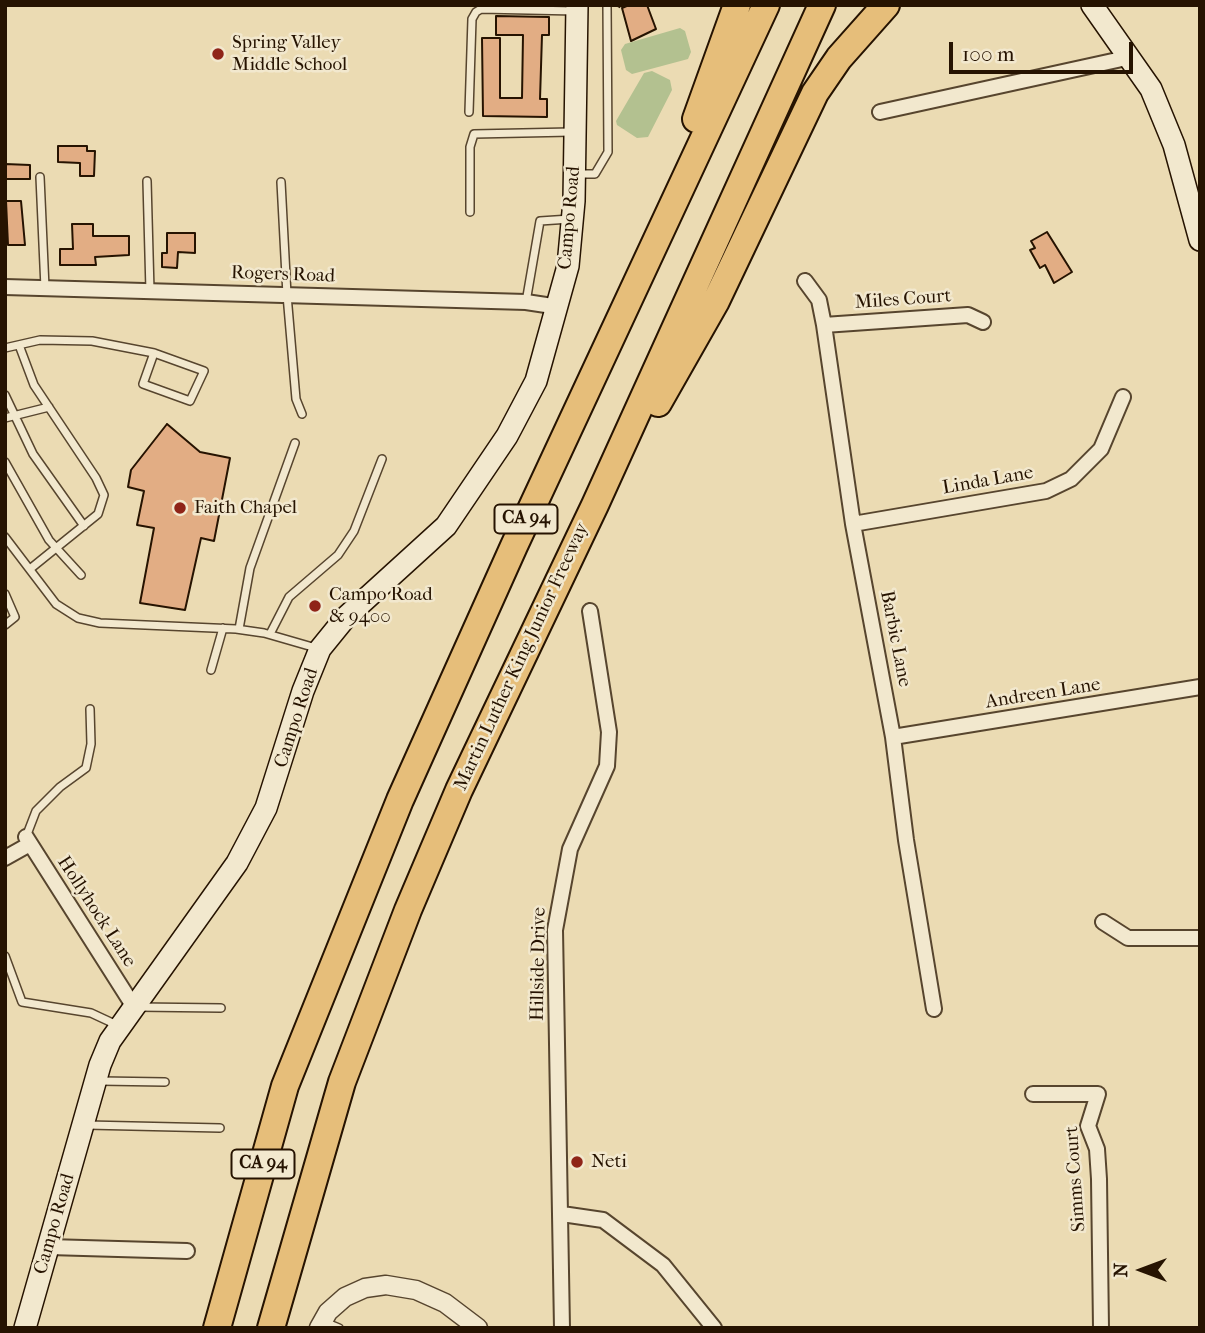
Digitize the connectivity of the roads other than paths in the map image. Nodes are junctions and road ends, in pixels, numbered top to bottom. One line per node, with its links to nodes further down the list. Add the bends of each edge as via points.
1 (607, 5): 12 (lane, via 608,152 595,174)
2 (737, 5): 19 (highway)
3 (766, 5): 19 (highway, CA 94)
4 (822, 5): 44 (highway, Martin Luther King Junior Freeway / CA 94)
5 (886, 5): 44 (highway, via 815,93 716,301)
6 (1092, 5): 8 (main road)
7 (577, 8): 9 (lane, via 476,12 471,19); 11 (main road, Campo Road)
8 (1131, 57): 10 (street); 18 (main road, via 1151,89 1174,145)
9 (470, 112)
10 (880, 113)
11 (575, 132): 12 (main road, Campo Road); 16 (lane, via 474,134)
12 (574, 174): 17 (main road, Campo Road)
13 (40, 177): 22 (lane)
14 (147, 181): 23 (lane)
15 (281, 182): 24 (lane)
16 (470, 212)
17 (573, 218): 25 (lane, via 540,221); 26 (main road, Campo Road)
18 (1200, 240)
19 (655, 243): 77 (highway, CA 94, via 400,800 285,1086)
20 (805, 281): 28 (street, Barbic Lane, via 819,300)
21 (5, 287): 22 (street, Rogers Road)
22 (45, 288): 23 (street, Rogers Road)
23 (150, 291): 24 (street, Rogers Road)
24 (287, 295): 25 (street, Rogers Road); 35 (lane, via 296,399)
25 (526, 302): 26 (street, Rogers Road)
26 (559, 307): 53 (main road, Campo Road, via 530,395 476,485 446,526 346,617)
27 (983, 322): 28 (street, Miles Court, via 968,314)
28 (824, 325): 40 (street, Barbic Lane)
29 (19, 345): 30 (lane); 31 (lane, via 40,340 92,341); 34 (lane, via 34,385)
30 (5, 348)
31 (154, 353): 31 (lane, via 143,384 190,401 204,371)
32 (5, 395): 36 (lane)
33 (1123, 397): 40 (street, Linda Lane, via 1101,449 1071,479 1046,491)
34 (49, 407): 36 (lane); 41 (lane, via 104,495 98,514)
35 (302, 414)
36 (9, 417): 41 (lane)
37 (295, 443): 51 (lane, via 250,568)
38 (382, 458): 52 (lane, via 354,531 338,555 289,597)
39 (5, 462): 43 (lane)
40 (853, 524): 57 (street, Barbic Lane)
41 (84, 526): 43 (lane)
42 (5, 537): 45 (lane)
43 (56, 548): 45 (lane); 46 (lane)
44 (572, 550): 78 (highway, Martin Luther King Junior Freeway / CA 94, via 459,790 408,911 342,1083)
45 (30, 569): 50 (lane, via 56,604 78,618)
46 (81, 575)
47 (5, 594): 49 (lane, via 15,617)
48 (590, 611): 72 (street, Hillside Drive, via 609,743 607,766 570,849 555,930)
49 (5, 625)
50 (223, 628): 51 (lane); 54 (lane)
51 (239, 629): 52 (lane)
52 (270, 634): 53 (lane)
53 (320, 649): 63 (main road, Campo Road, via 266,808 237,863)
54 (211, 670)
55 (1200, 687): 57 (street, Andreen Lane)
56 (90, 709): 58 (lane, via 86,768 36,811)
57 (893, 737): 65 (street, Barbic Lane)
58 (28, 841): 59 (street); 63 (street, Hollyhock Lane)
59 (5, 859)
60 (1102, 922): 61 (street, via 1128,939)
61 (1200, 938)
62 (5, 956): 66 (lane, via 22,1002 91,1013)
63 (134, 1007): 64 (lane); 66 (main road, Campo Road)
64 (221, 1008)
65 (934, 1009)
66 (120, 1026): 67 (main road, Campo Road)
67 (96, 1081): 68 (lane); 70 (main road, Campo Road)
68 (165, 1083)
69 (1032, 1094): 83 (street, Simms Court, via 1098,1094 1088,1126 1098,1159)
70 (83, 1125): 71 (lane); 73 (main road, Campo Road)
71 (220, 1128)
72 (562, 1214): 81 (street, Hillside Drive); 82 (street, via 603,1220 663,1265)
73 (49, 1247): 74 (street); 76 (main road, Campo Road)
74 (187, 1251)
75 (321, 1324): 79 (lane); 80 (street, via 345,1297 386,1285 416,1290 445,1303)
76 (25, 1328)
77 (214, 1328)
78 (271, 1328)
79 (339, 1328)
80 (478, 1328)
81 (562, 1328)
82 (714, 1328)
83 (1101, 1328)

